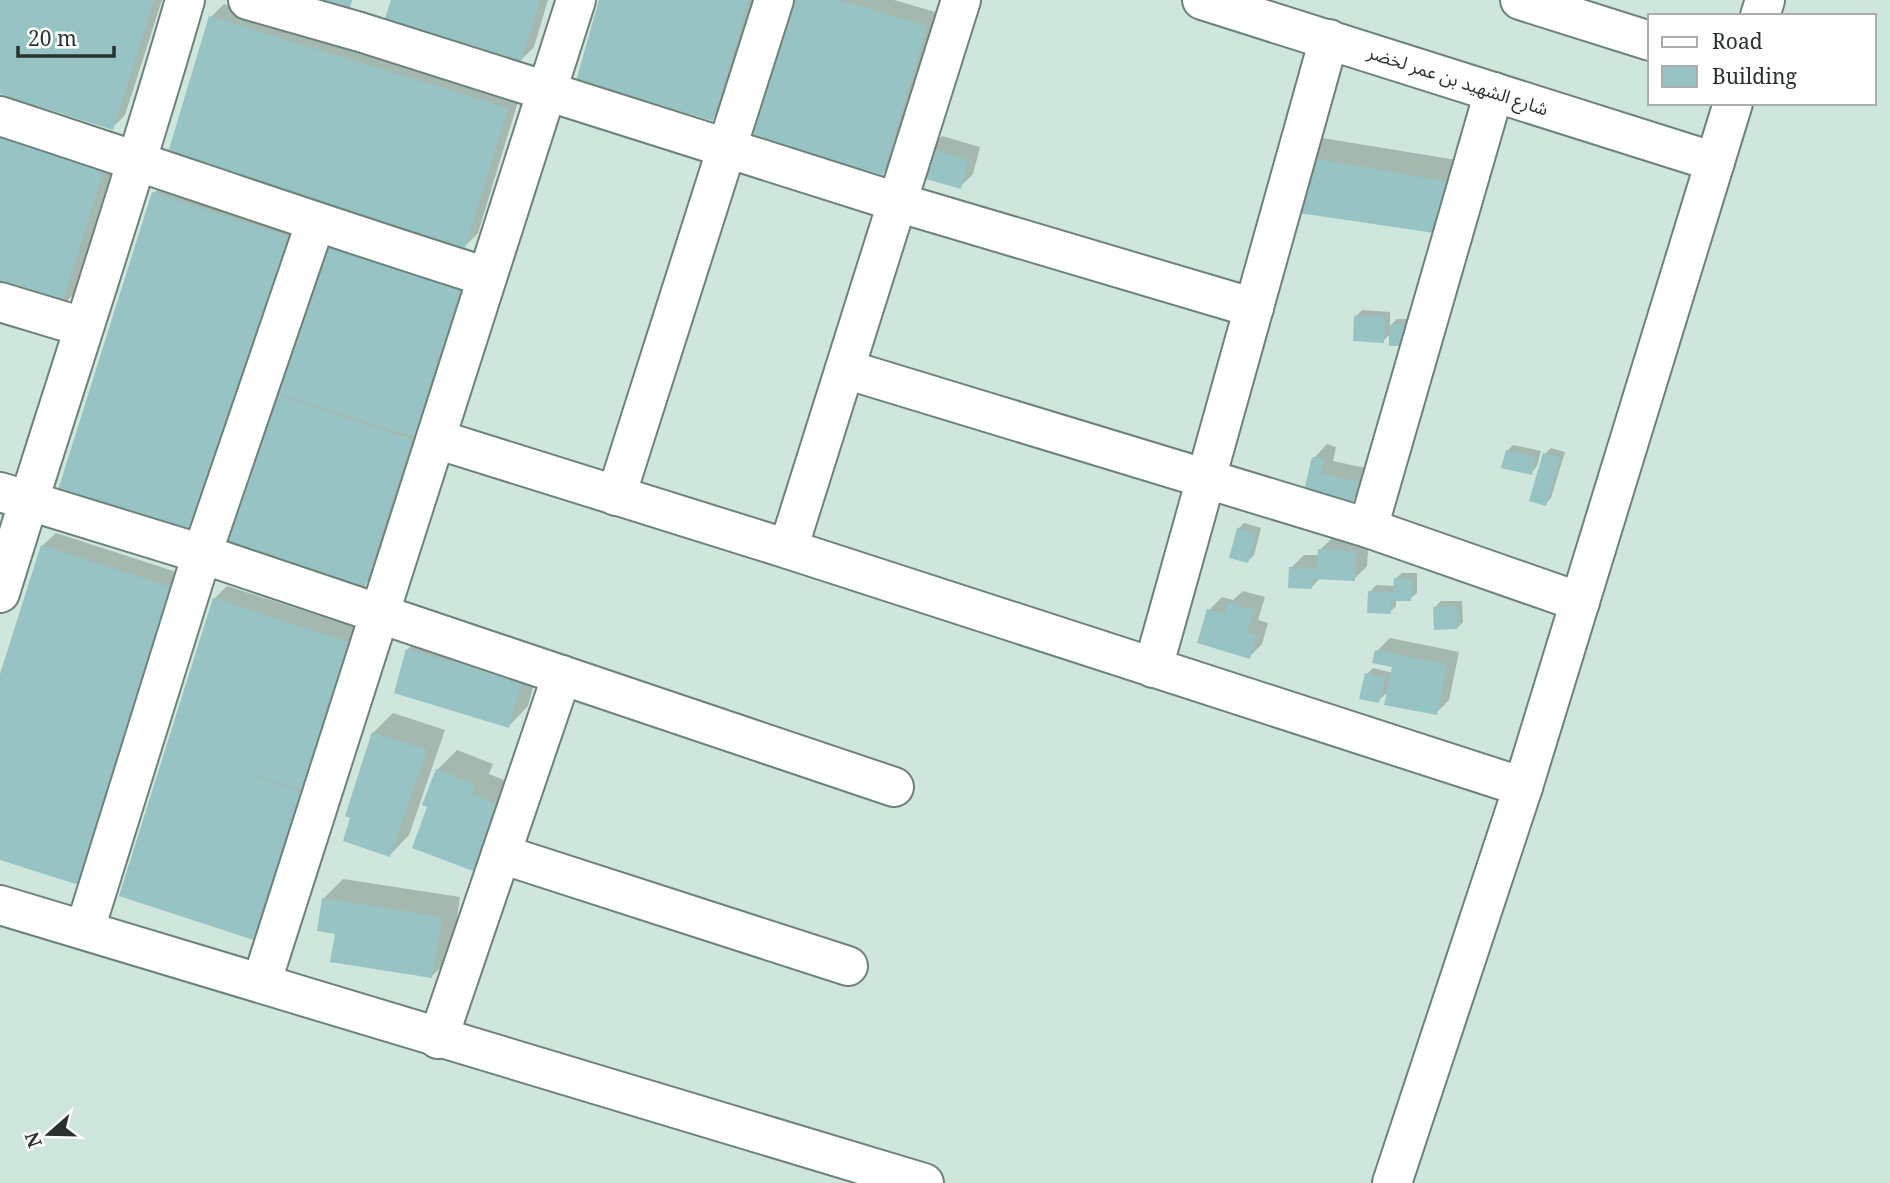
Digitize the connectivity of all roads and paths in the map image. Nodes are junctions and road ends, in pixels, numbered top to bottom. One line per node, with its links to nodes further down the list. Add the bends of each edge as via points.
1 (185, 0): 16 (street)
2 (248, 0): 8 (street)
3 (576, 0): 12 (street)
4 (774, 0): 15 (street)
5 (961, 0): 18 (street)
6 (1202, 0): 9 (street, شارع الشهيد بن عمر لخضر)
7 (1520, 0): 10 (street)
8 (366, 16): 12 (street)
9 (1329, 39): 11 (street, شارع الشهيد بن عمر لخضر); 22 (street)
10 (1648, 40)
11 (1494, 92): 17 (street, شارع الشهيد بن عمر لخضر); 29 (street)
12 (545, 93): 15 (street); 20 (street)
13 (1732, 105): 17 (street)
14 (0, 116): 16 (street)
15 (725, 148): 18 (street); 27 (street)
16 (139, 161): 19 (street); 23 (street)
17 (1715, 162): 33 (street)
18 (900, 203): 22 (street); 24 (street)
19 (315, 224): 20 (street); 31 (street)
20 (487, 277): 25 (street)
21 (0, 302): 23 (street)
22 (1254, 308): 26 (street)
23 (83, 327): 28 (street)
24 (845, 369): 26 (street); 30 (street)
25 (436, 439): 27 (street); 34 (street)
26 (1206, 480): 29 (street); 35 (street)
27 (616, 496): 30 (street)
28 (14, 497): 31 (street); 32 (street)
29 (1368, 528): 33 (street)
30 (789, 549): 35 (street)
31 (202, 554): 34 (street); 41 (street)
32 (0, 593)
33 (1580, 602): 38 (street)
34 (380, 613): 36 (street); 43 (street)
35 (1153, 668): 38 (street)
36 (562, 675): 37 (street); 39 (street)
37 (894, 787)
38 (1523, 787): 46 (street)
39 (501, 854): 42 (street); 44 (street)
40 (0, 905): 41 (street)
41 (85, 929): 43 (street)
42 (848, 966)
43 (262, 981): 44 (street)
44 (438, 1038): 45 (street)
45 (924, 1183)
46 (1392, 1183)

